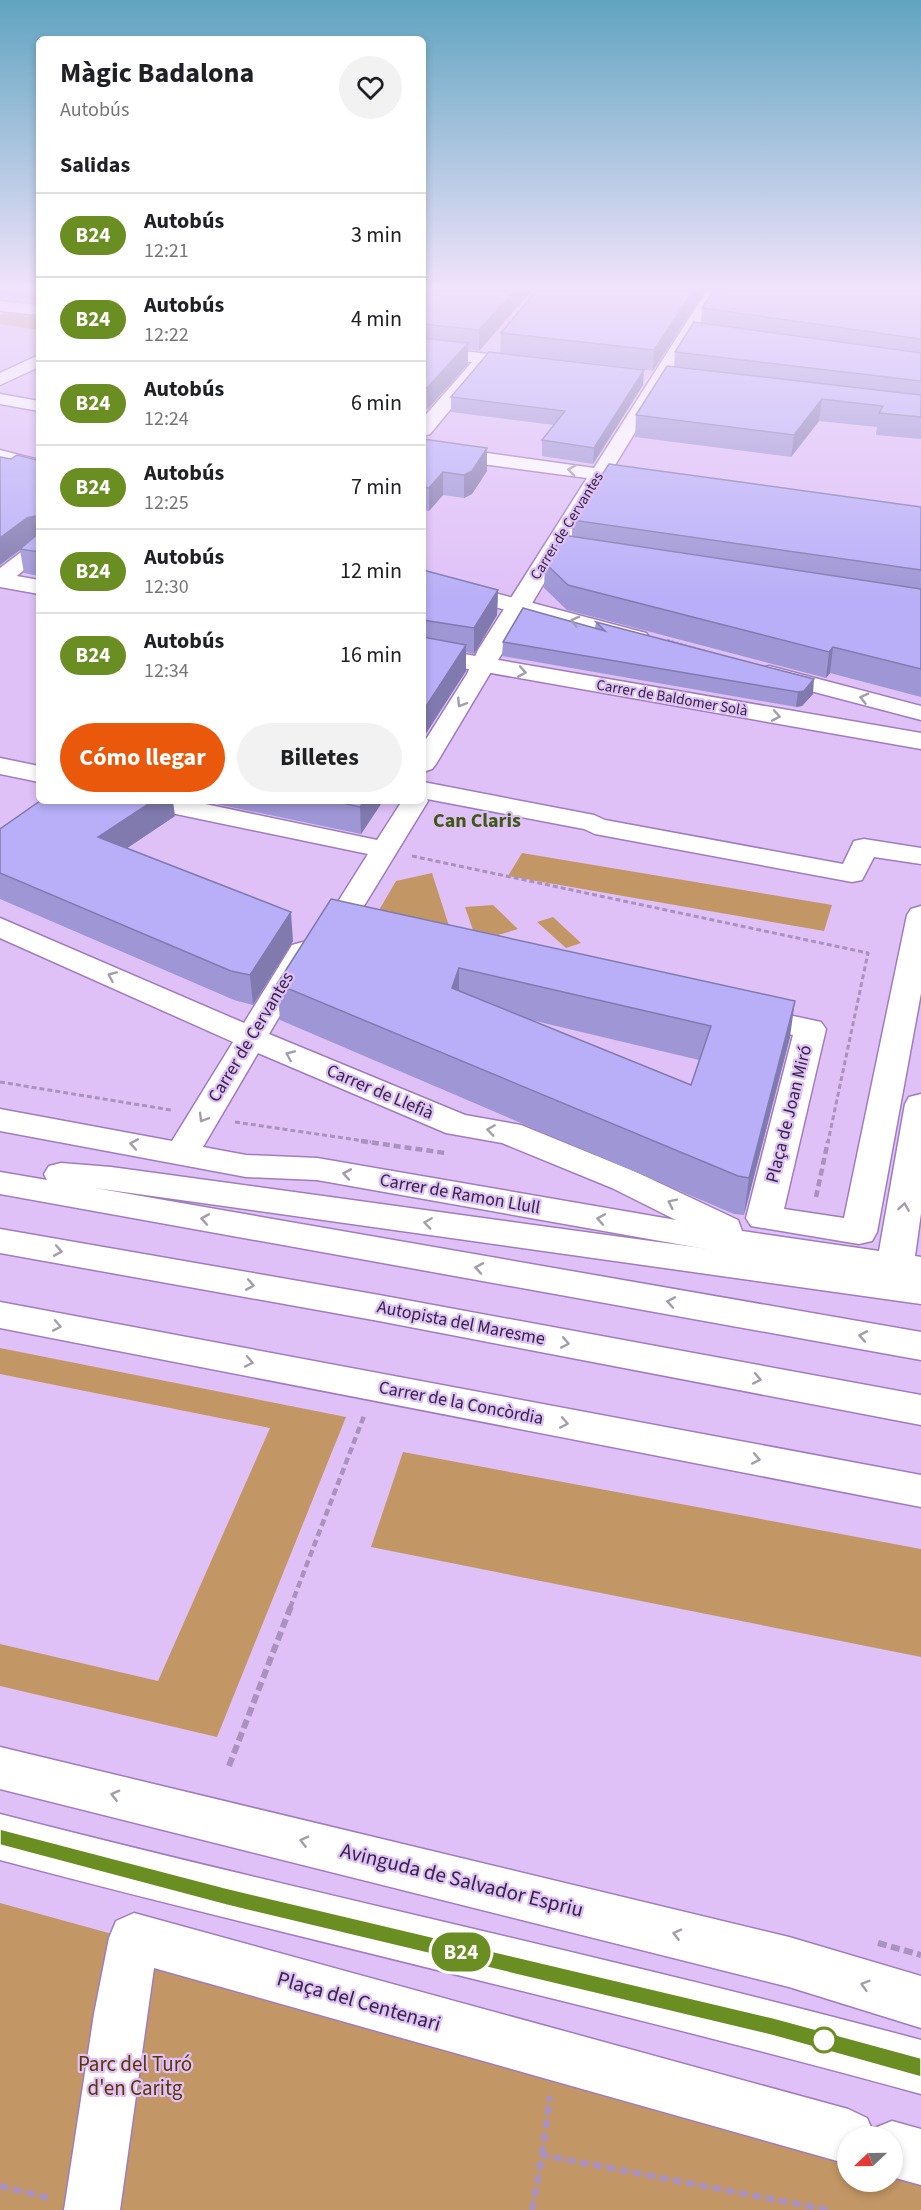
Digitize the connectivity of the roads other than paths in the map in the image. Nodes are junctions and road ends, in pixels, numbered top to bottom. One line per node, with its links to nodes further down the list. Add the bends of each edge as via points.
1 (20, 393): 4 (main road)
2 (454, 393): 7 (main road)
3 (651, 393): 13 (main road, Carrer de Cervantes)
4 (36, 396)
5 (0, 399): 6 (main road)
6 (36, 405)
7 (426, 426)
8 (426, 450): 13 (main road, one-way to 8)
9 (0, 456): 11 (main road)
10 (0, 464): 12 (main road)
11 (36, 465)
12 (36, 474)
13 (599, 474): 14 (main road); 19 (main road, Carrer de Cervantes, via 564,550)
14 (634, 479)
15 (36, 550): 16 (main road)
16 (0, 579): 18 (main road)
17 (426, 582): 19 (main road)
18 (36, 586)
19 (519, 606): 20 (main road, one-way to 19); 22 (main road, Carrer de Cervantes)
20 (662, 642)
21 (426, 655): 22 (main road, Carrer de Baldomer Solà)
22 (483, 665): 25 (main road, Carrer de Baldomer Solà, one-way to 25); 26 (main road, Carrer de Cervantes, one-way to 26)
23 (749, 667): 24 (main road, one-way to 23)
24 (921, 713)
25 (921, 741)
26 (426, 759)
27 (0, 766): 28 (main road)
28 (36, 773)
29 (426, 791): 34 (main road, via 852,874 864,847)
30 (166, 804): 33 (main road)
31 (398, 804): 33 (main road, Carrer de Cervantes)
32 (413, 804): 33 (main road)
33 (377, 848): 37 (main road, via 339,924); 39 (main road, Carrer de Cervantes)
34 (921, 856)
35 (921, 915): 38 (main road, Plaça de Joan Miró, via 859,1232 764,1218 810,1029)
36 (0, 927): 39 (main road, Carrer de Llefià, one-way to 36)
37 (384, 934)
38 (717, 1008)
39 (250, 1038): 42 (main road, Carrer de Cervantes, one-way to 42); 46 (main road, Carrer de Llefià, one-way to 39, via 624,1180 520,1137 458,1125)
40 (921, 1104): 47 (main road, one-way to 40)
41 (0, 1120): 42 (main road, Carrer de Ramon Llull, one-way to 41)
42 (182, 1153): 46 (main road, Carrer de Ramon Llull, one-way to 42, via 317,1169 246,1166)
43 (0, 1170): 48 (main road, one-way to 43, via 111,1178)
44 (0, 1183): 50 (main road, one-way to 44)
45 (0, 1241): 51 (main road, Autopista del Maresme, one-way to 51)
46 (762, 1247): 47 (main road, Carrer de Ramon Llull)
47 (908, 1268)
48 (921, 1291)
49 (0, 1315): 52 (main road, Carrer de la Concòrdia, one-way to 52)
50 (921, 1346)
51 (921, 1410)
52 (921, 1491)
53 (0, 1768): 55 (main road, Avinguda de Salvador Espriu, one-way to 53, via 789,1962)
54 (0, 1837): 56 (main road, via 237,1899 774,2027)
55 (921, 2002)
56 (921, 2067)
57 (837, 2134): 60 (main road, Plaça del Centenari, via 134,1938)
58 (903, 2152): 59 (main road)
59 (921, 2157)
60 (92, 2210)

